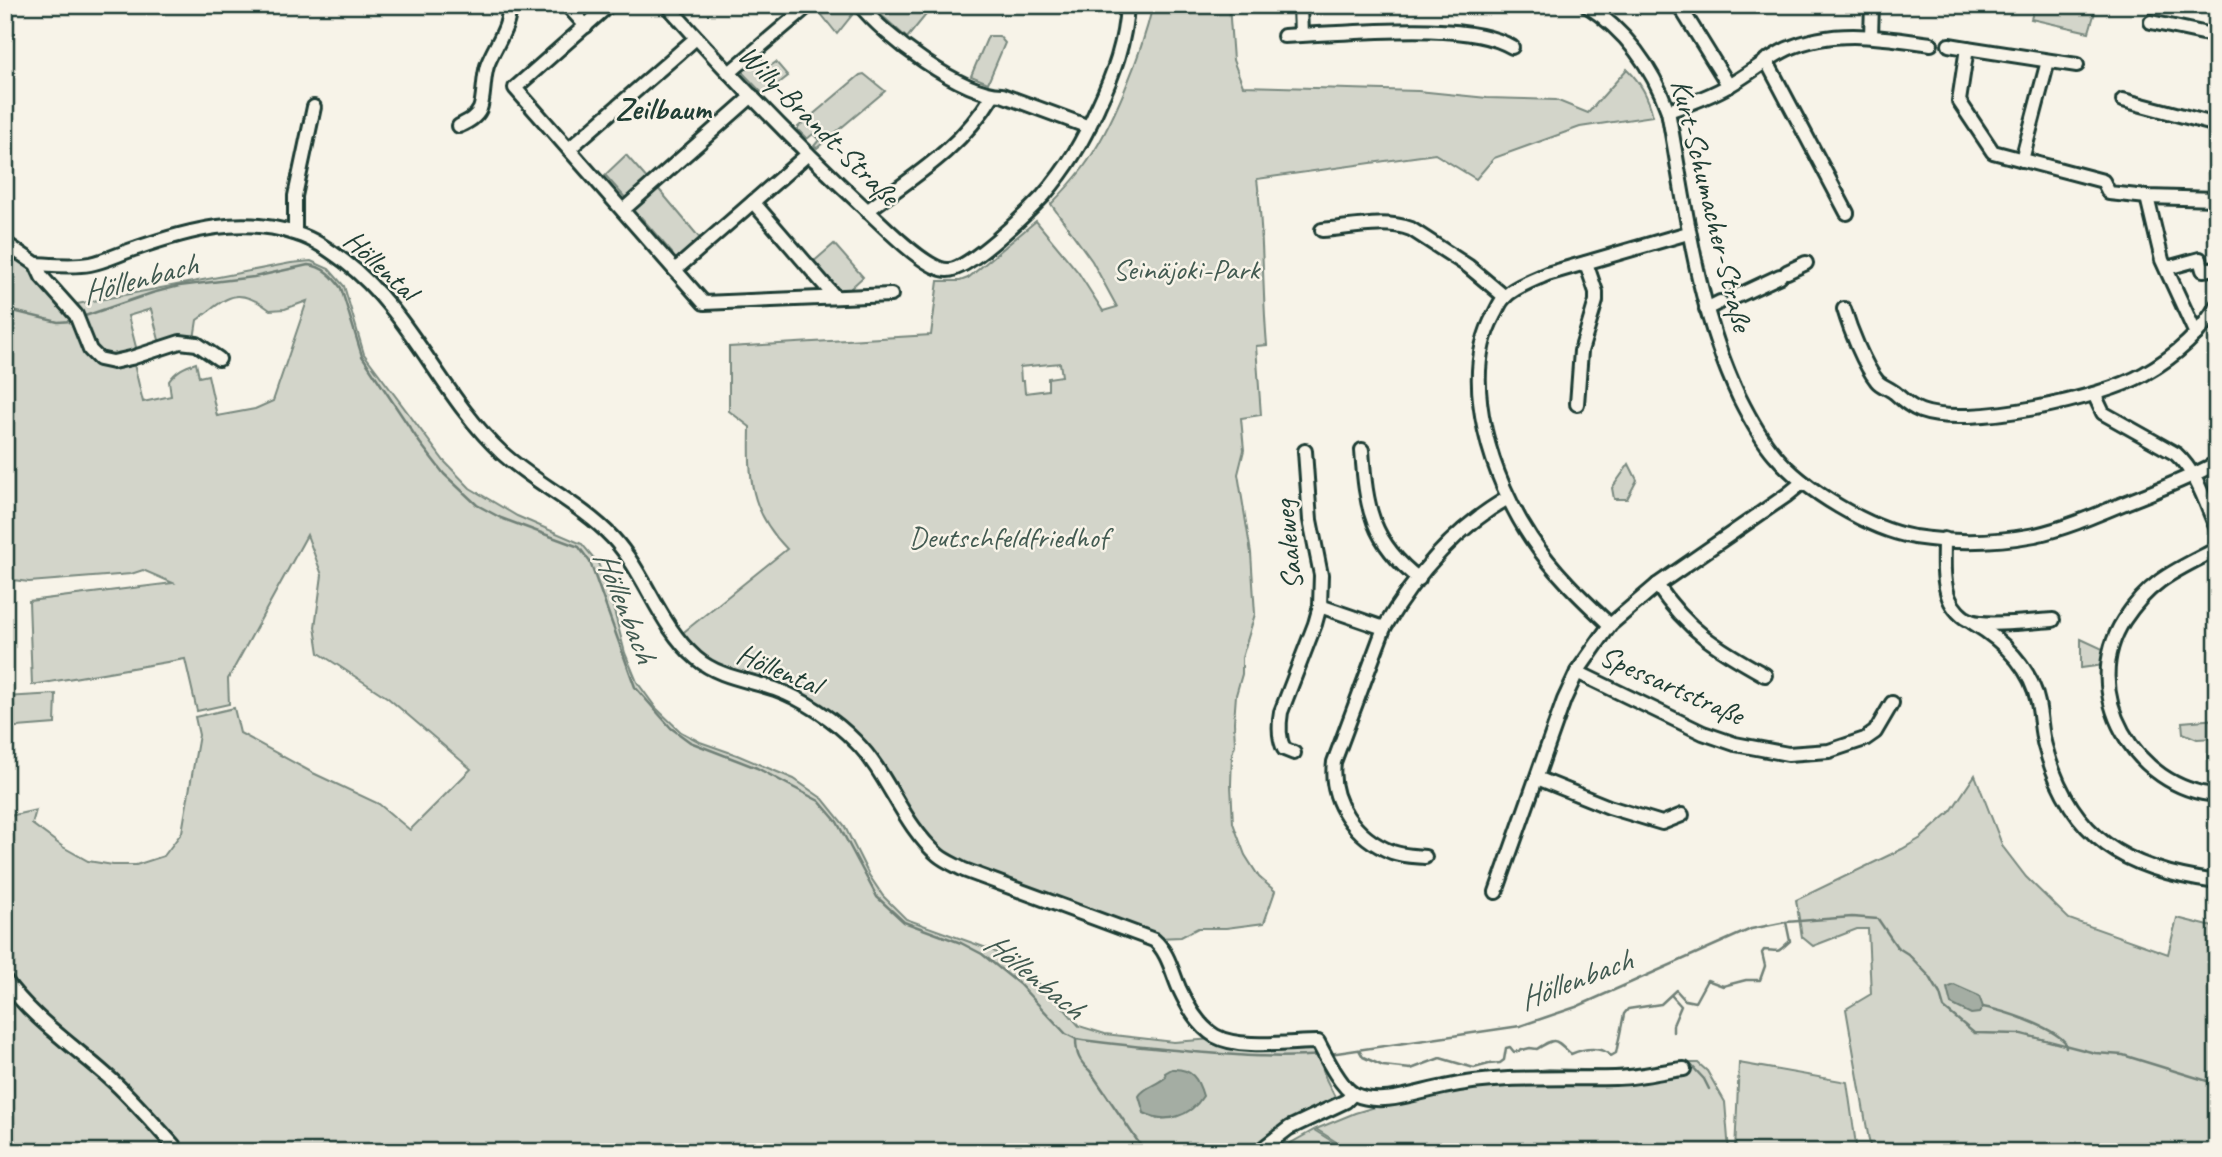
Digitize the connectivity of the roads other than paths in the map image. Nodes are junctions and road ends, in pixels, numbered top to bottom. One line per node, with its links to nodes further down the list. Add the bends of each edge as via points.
1 (509, 5): 34 (street, via 510,14 487,66 480,109 472,120)
2 (567, 5): 13 (street)
3 (609, 5): 13 (street)
4 (667, 5): 18 (street, Willy-Brandt-Straße)
5 (808, 5): 26 (street)
6 (860, 5): 28 (street, via 926,62)
7 (1127, 5): 35 (street, via 1119,59)
8 (1300, 5): 14 (street)
9 (1586, 5): 32 (street, Kurt-Schumacher-Straße, via 1640,54)
10 (1679, 5): 27 (street)
11 (1872, 5): 16 (street)
12 (2151, 22): 17 (street)
13 (586, 26): 36 (street, via 515,88)
14 (1301, 35): 15 (street); 21 (street, via 1421,30 1489,38)
15 (1284, 36)
16 (1871, 36): 19 (street); 23 (street, via 1819,39 1790,47)
17 (2217, 36)
18 (696, 38): 26 (street, Willy-Brandt-Straße); 36 (street)
19 (1931, 44)
20 (1949, 45): 22 (street)
21 (1512, 47)
22 (1967, 48): 24 (street); 38 (street, via 1959,101 1993,152)
23 (1766, 61): 27 (street); 44 (street)
24 (2048, 61): 25 (street); 38 (street)
25 (2077, 65)
26 (729, 73): 29 (street, Willy-Brandt-Straße)
27 (1729, 86): 32 (street)
28 (993, 95): 35 (street); 43 (street, via 952,147)
29 (752, 96): 37 (street, Willy-Brandt-Straße); 42 (street)
30 (2123, 100): 33 (street)
31 (314, 107): 46 (street, Höllental, via 295,196)
32 (1668, 111): 47 (street, Kurt-Schumacher-Straße)
33 (2217, 125)
34 (459, 126)
35 (1089, 127): 43 (street, Willy-Brandt-Straße, via 1067,166 1034,206 957,269 932,265)
36 (569, 149): 42 (street)
37 (808, 154): 41 (street); 43 (street, Willy-Brandt-Straße)
38 (2022, 160): 39 (street, via 2103,181 2109,193)
39 (2147, 197): 40 (street); 52 (street)
40 (2217, 200)
41 (753, 202): 54 (street); 56 (street)
42 (623, 210): 54 (street)
43 (867, 211)
44 (1847, 213)
45 (1322, 230): 57 (street, via 1393,225 1411,229)
46 (296, 233): 51 (street, Höllental, via 256,225 218,225 89,264); 93 (street, Höllental, via 329,250 375,289 408,327 475,424 503,454 613,539 676,636 697,659 720,673 777,690 840,727 869,757 923,841 940,857 1154,940 1166,954 1189,1008 1211,1034 1248,1043 1318,1042)
47 (1688, 233): 49 (street); 59 (street, Kurt-Schumacher-Straße)
48 (5, 243): 51 (street)
49 (1586, 263): 57 (street, via 1539,278); 64 (street, via 1596,301 1581,351)
50 (1806, 263): 59 (street)
51 (36, 264): 62 (street, via 42,278 79,321 90,350 99,359 113,362 180,342 197,344)
52 (2167, 268): 53 (street, via 2200,259 2203,270); 61 (street)
53 (2217, 268)
54 (675, 270): 56 (street, via 704,303)
55 (891, 295): 56 (street)
56 (835, 297)
57 (1505, 297): 70 (street, via 1484,339 1480,379 1487,440)
58 (2217, 305): 61 (street)
59 (1706, 309): 69 (street, Kurt-Schumacher-Straße, via 1730,376 1753,422 1777,457)
60 (1844, 309): 63 (street, via 1878,383 1922,412 1956,417 2029,409)
61 (2196, 334): 63 (street, via 2142,376)
62 (219, 359)
63 (2094, 394): 68 (street, via 2103,413 2176,454)
64 (1577, 404)
65 (1362, 450): 74 (street, via 1372,520 1396,559)
66 (1305, 451): 76 (street, Saaleweg, via 1310,520 1320,567)
67 (2217, 463): 68 (street, Kurt-Schumacher-Straße)
68 (2193, 476): 71 (street); 72 (street, Kurt-Schumacher-Straße, via 2049,531 1997,539)
69 (1803, 482): 72 (street, Kurt-Schumacher-Straße, via 1832,503 1883,527); 75 (street)
70 (1508, 498): 74 (street, via 1454,538); 79 (street, via 1558,574)
71 (2217, 529)
72 (1944, 539): 78 (street, via 1948,596)
73 (2217, 549): 86 (street, via 2171,572 2143,596 2118,632 2108,667 2109,695 2117,722 2136,754 2175,784)
74 (1419, 579): 80 (street)
75 (1657, 585): 79 (street); 82 (street, via 1704,638)
76 (1320, 606): 80 (street, Saaleweg); 84 (street, via 1279,723 1281,743)
77 (2053, 620): 78 (street)
78 (1972, 622): 89 (street, via 2000,641 2022,666 2036,695 2051,763 2072,808 2090,832 2145,866)
79 (1610, 625): 81 (street)
80 (1384, 628): 88 (street, via 1334,762 1333,785 1344,812 1365,836 1392,852)
81 (1577, 672): 83 (street, Spessartstraße, via 1703,733 1788,754 1829,751 1865,739 1875,732); 85 (street)
82 (1766, 675)
83 (1892, 703)
84 (1294, 753)
85 (1537, 778): 87 (street, via 1662,823); 90 (street)
86 (2217, 794)
87 (1682, 815)
88 (1425, 857)
89 (2217, 882)
90 (1496, 892)
91 (5, 980): 94 (street, via 16,996 116,1084)
92 (1684, 1069): 93 (street, via 1616,1078 1466,1083 1391,1098)
93 (1353, 1094): 95 (street, via 1289,1128)
94 (174, 1146)
95 (1258, 1152)

